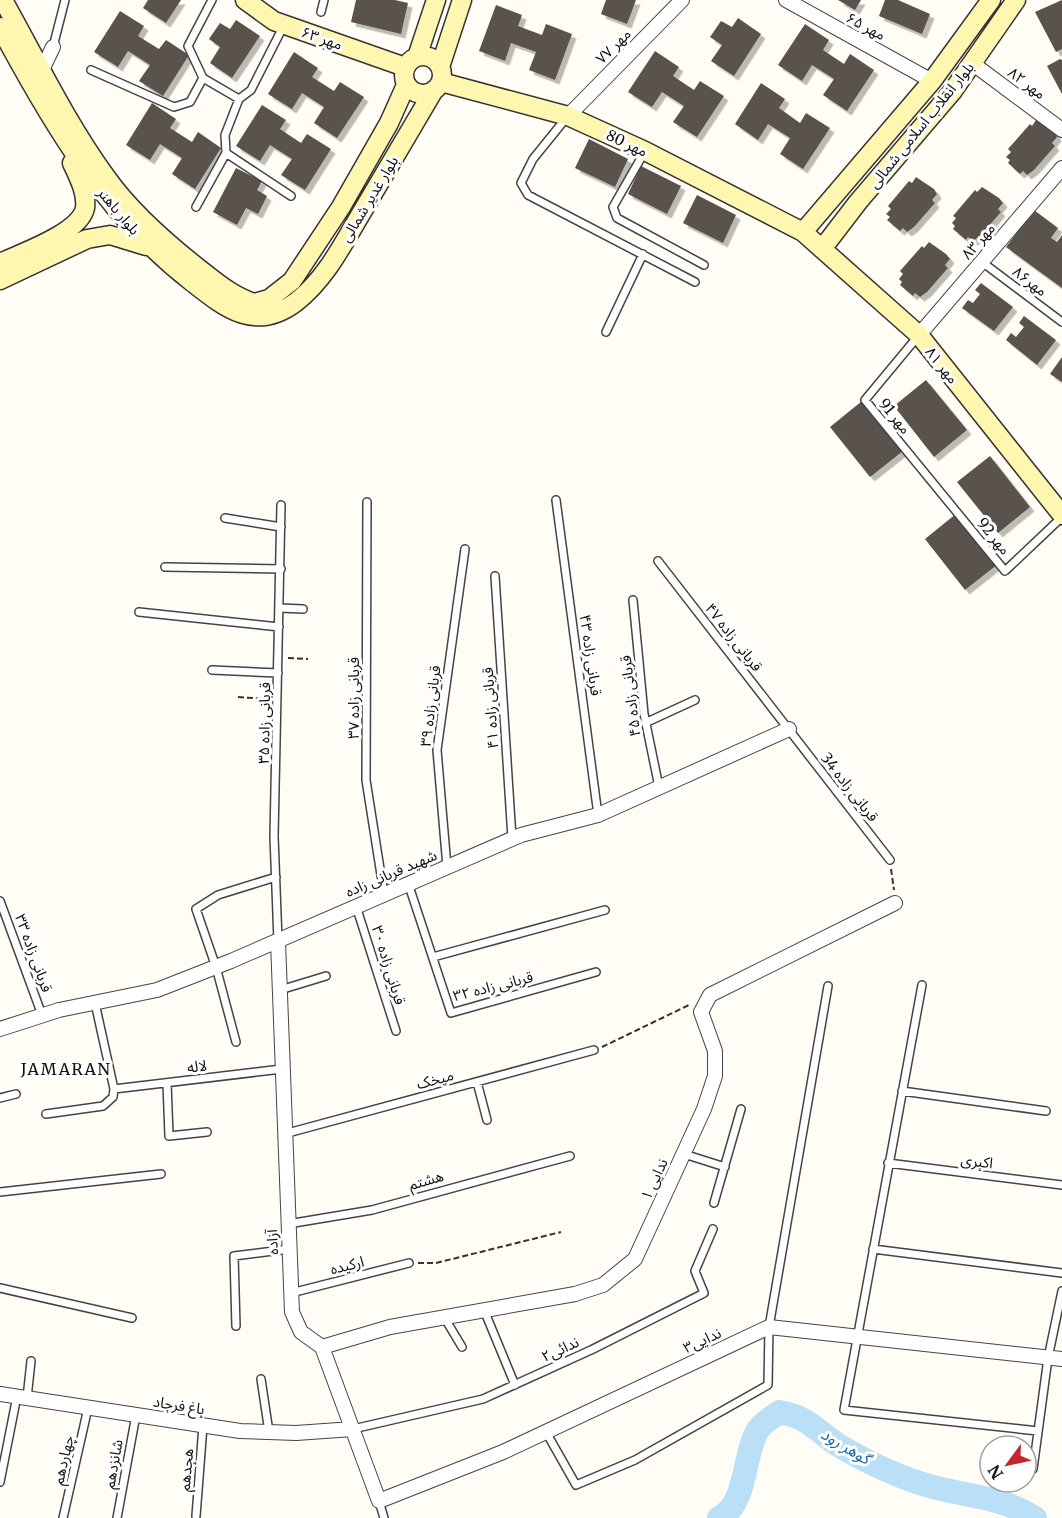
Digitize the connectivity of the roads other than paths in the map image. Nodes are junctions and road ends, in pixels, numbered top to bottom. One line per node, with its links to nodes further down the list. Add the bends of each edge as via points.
1 (3, 0): 17 (main road, بلوار باهنر)
2 (65, 0): 15 (lane)
3 (212, 0): 20 (lane, via 189,46)
4 (244, 0): 13 (main road, مهر ۶۳)
5 (324, 0): 12 (lane)
6 (436, 0): 19 (main road, بلوار غدیر شمالی)
7 (462, 0): 21 (main road, بلوار غدیر شمالی)
8 (682, 0): 25 (street, مهر ۷۷)
9 (786, 0): 22 (street, مهر ۶۵)
10 (992, 0): 22 (main road, بلوار انقلاب اسلامی شمالی)
11 (1016, 0): 16 (main road, بلوار انقلاب اسلامی شمالی)
12 (321, 12)
13 (284, 25): 19 (main road, مهر ۶۳); 24 (lane, via 251,90)
14 (0, 27): 23 (main road, بلوار باهنر)
15 (53, 47): 17 (street)
16 (972, 63): 26 (street, مهر ۸۲); 35 (main road, بلوار انقلاب اسلامی شمالی)
17 (42, 70): 23 (main road); 42 (main road, بلوار باهنر, via 106,178 146,223 243,300 261,301)
18 (91, 70): 20 (lane, via 174,107 190,102)
19 (409, 70): 21 (main road, via 430,58); 21 (main road, via 419,94); 42 (main road, بلوار غدیر شمالی, via 389,123 341,207)
20 (203, 78): 24 (lane)
21 (438, 80): 25 (main road, مهر 80); 43 (main road, بلوار غدیر شمالی, via 333,262)
22 (932, 81): 33 (main road, بلوار انقلاب اسلامی شمالی)
23 (32, 86): 27 (main road, بلوار باهنر)
24 (239, 99): 29 (lane, via 225,135)
25 (567, 116): 28 (main road, مهر 80); 36 (lane, via 533,159 521,183 528,195)
26 (1062, 130)
27 (58, 131): 34 (main road, بلوار باهنر, via 114,207); 38 (main road, via 80,180 84,211 72,228)
28 (645, 151): 33 (main road, مهر 80); 39 (lane, via 613,207 617,218)
29 (226, 153): 31 (lane); 32 (lane)
30 (1062, 168): 37 (street, مهر ۸۳)
31 (291, 196)
32 (196, 207)
33 (803, 232): 35 (main road, مهر ۸۱)
34 (153, 249): 40 (main road, via 124,238 100,236); 43 (main road, بلوار باهنر, via 234,312 265,317)
35 (822, 249): 46 (main road, مهر ۸۱)
36 (643, 254): 41 (lane); 45 (lane)
37 (982, 262): 44 (lane, مهر۸۶); 46 (street, مهر ۸۳)
38 (0, 263)
39 (704, 265)
40 (0, 280)
41 (695, 282)
42 (285, 287)
43 (296, 302)
44 (1062, 322)
45 (606, 332)
46 (919, 335): 47 (lane, مهر 91, via 865,400); 51 (main road, مهر ۸۱)
47 (935, 486): 51 (lane, مهر 92, via 1005,571)
48 (556, 500): 70 (lane, قربانی زاده ۴۳)
49 (367, 502): 76 (lane, قربانی زاده ۳۷, via 366,780)
50 (281, 506): 53 (lane, قربانی زاده ۳۵)
51 (1062, 516)
52 (225, 518): 53 (lane)
53 (281, 527): 57 (lane, قربانی زاده ۳۵)
54 (465, 549): 73 (lane, قربانی زاده ۳۹, via 437,750)
55 (658, 561): 68 (lane, قربانی زاده ۴۷)
56 (165, 567): 57 (lane)
57 (281, 569): 60 (lane, قربانی زاده ۳۵)
58 (495, 576): 71 (lane, قربانی زاده ۴۱)
59 (633, 600): 67 (lane, قربانی زاده ۴۵)
60 (280, 608): 61 (lane); 63 (lane, قربانی زاده ۳۵)
61 (303, 609)
62 (139, 612): 63 (lane)
63 (279, 627): 65 (lane, قربانی زاده ۳۵)
64 (212, 669): 65 (lane)
65 (278, 673): 74 (lane, قربانی زاده ۳۵)
66 (695, 700): 67 (lane)
67 (645, 723): 69 (lane, قربانی زاده ۴۵)
68 (789, 729): 69 (street, شهید قربانی زاده); 72 (lane, قربانی زاده 34)
69 (658, 788): 70 (street, شهید قربانی زاده)
70 (598, 814): 71 (street, شهید قربانی زاده)
71 (512, 838): 73 (street, شهید قربانی زاده)
72 (890, 860)
73 (447, 867): 75 (street, شهید قربانی زاده)
74 (276, 877): 81 (lane, قربانی زاده ۳۵); 83 (lane, via 218,895 196,909)
75 (408, 884): 76 (street, شهید قربانی زاده); 82 (lane, قربانی زاده ۳۲)
76 (384, 894): 79 (street, شهید قربانی زاده)
77 (0, 900): 90 (lane, قربانی زاده ۳۳)
78 (895, 903): 108 (street, ندایی ۱, via 711,995 701,1012 715,1051 715,1076)
79 (357, 906): 81 (street, شهید قربانی زاده); 92 (lane, قربانی زاده ۳۰)
80 (605, 910): 82 (lane)
81 (278, 941): 83 (street, شهید قربانی زاده); 88 (street, آزاده)
82 (433, 957): 84 (lane, قربانی زاده ۳۲, via 451,1013)
83 (216, 967): 89 (street, شهید قربانی زاده, via 157,990); 93 (lane)
84 (596, 972)
85 (326, 976): 88 (lane)
86 (922, 985): 99 (lane)
87 (828, 986): 129 (lane)
88 (279, 990): 95 (street, آزاده)
89 (95, 1003): 90 (street, شهید قربانی زاده); 98 (lane)
90 (42, 1015): 91 (street, شهید قربانی زاده)
91 (0, 1029)
92 (396, 1031)
93 (236, 1042)
94 (594, 1050): 96 (lane, میخک)
95 (282, 1069): 97 (lane, لاله); 107 (street, آزاده)
96 (477, 1082): 105 (lane); 107 (lane, میخک)
97 (167, 1083): 98 (lane, لاله); 106 (lane, via 169,1136)
98 (114, 1089): 104 (lane, via 113,1097 103,1106)
99 (902, 1091): 103 (lane); 110 (lane)
100 (16, 1094): 101 (lane)
101 (0, 1098)
102 (741, 1109): 111 (lane)
103 (1046, 1111)
104 (46, 1114)
105 (487, 1120)
106 (207, 1132)
107 (284, 1134): 116 (street, آزاده)
108 (684, 1154): 111 (lane); 125 (street, ندایی ۱, via 635,1259 603,1286)
109 (570, 1156): 116 (lane, هشتم, via 372,1210)
110 (888, 1163): 113 (lane, اکبری); 119 (lane)
111 (724, 1167): 115 (lane)
112 (162, 1174): 114 (lane)
113 (1062, 1185)
114 (0, 1192)
115 (714, 1203)
116 (288, 1224): 118 (street, آزاده)
117 (713, 1229): 136 (lane, ندائی۲, via 695,1272 704,1293)
118 (290, 1249): 124 (street, آزاده); 128 (lane, via 234,1256)
119 (873, 1249): 121 (lane); 130 (lane)
120 (409, 1263): 124 (lane, ارکیده)
121 (1062, 1273)
122 (0, 1288): 127 (lane)
123 (1062, 1291): 133 (lane)
124 (291, 1293): 131 (street, آزاده, via 296,1323 311,1341)
125 (484, 1310): 126 (street, ندایی ۱); 136 (lane)
126 (444, 1317): 131 (street, ندایی ۱, via 390,1327); 132 (lane)
127 (132, 1318)
128 (236, 1326)
129 (769, 1327): 130 (street); 145 (street, ندایی۳); 145 (lane, via 768,1385 636,1460 576,1485)
130 (856, 1336): 133 (street); 143 (lane, via 844,1410)
131 (322, 1347): 142 (street, آزاده)
132 (462, 1347)
133 (1055, 1358): 143 (lane)
134 (31, 1361): 138 (lane)
135 (261, 1379): 144 (lane)
136 (515, 1385): 142 (lane, ندائی۲, via 483,1400)
137 (0, 1394): 138 (street, باغ فرجاد)
138 (22, 1397): 139 (street, باغ فرجاد); 147 (lane)
139 (88, 1408): 140 (street, باغ فرجاد); 150 (lane, چهاردهم)
140 (136, 1415): 141 (street, باغ فرجاد); 151 (lane, شانزدهم)
141 (203, 1426): 144 (street, باغ فرجاد); 149 (lane, هجدهم)
142 (353, 1429): 144 (street, باغ فرجاد); 148 (street, آزاده)
143 (1038, 1431): 146 (lane)
144 (269, 1432)
145 (546, 1432): 148 (street, ندایی۳)
146 (1038, 1434)
147 (0, 1482)
148 (379, 1502): 152 (lane, آزاده)
149 (196, 1516)
150 (63, 1518)
151 (117, 1518)
152 (384, 1518)

